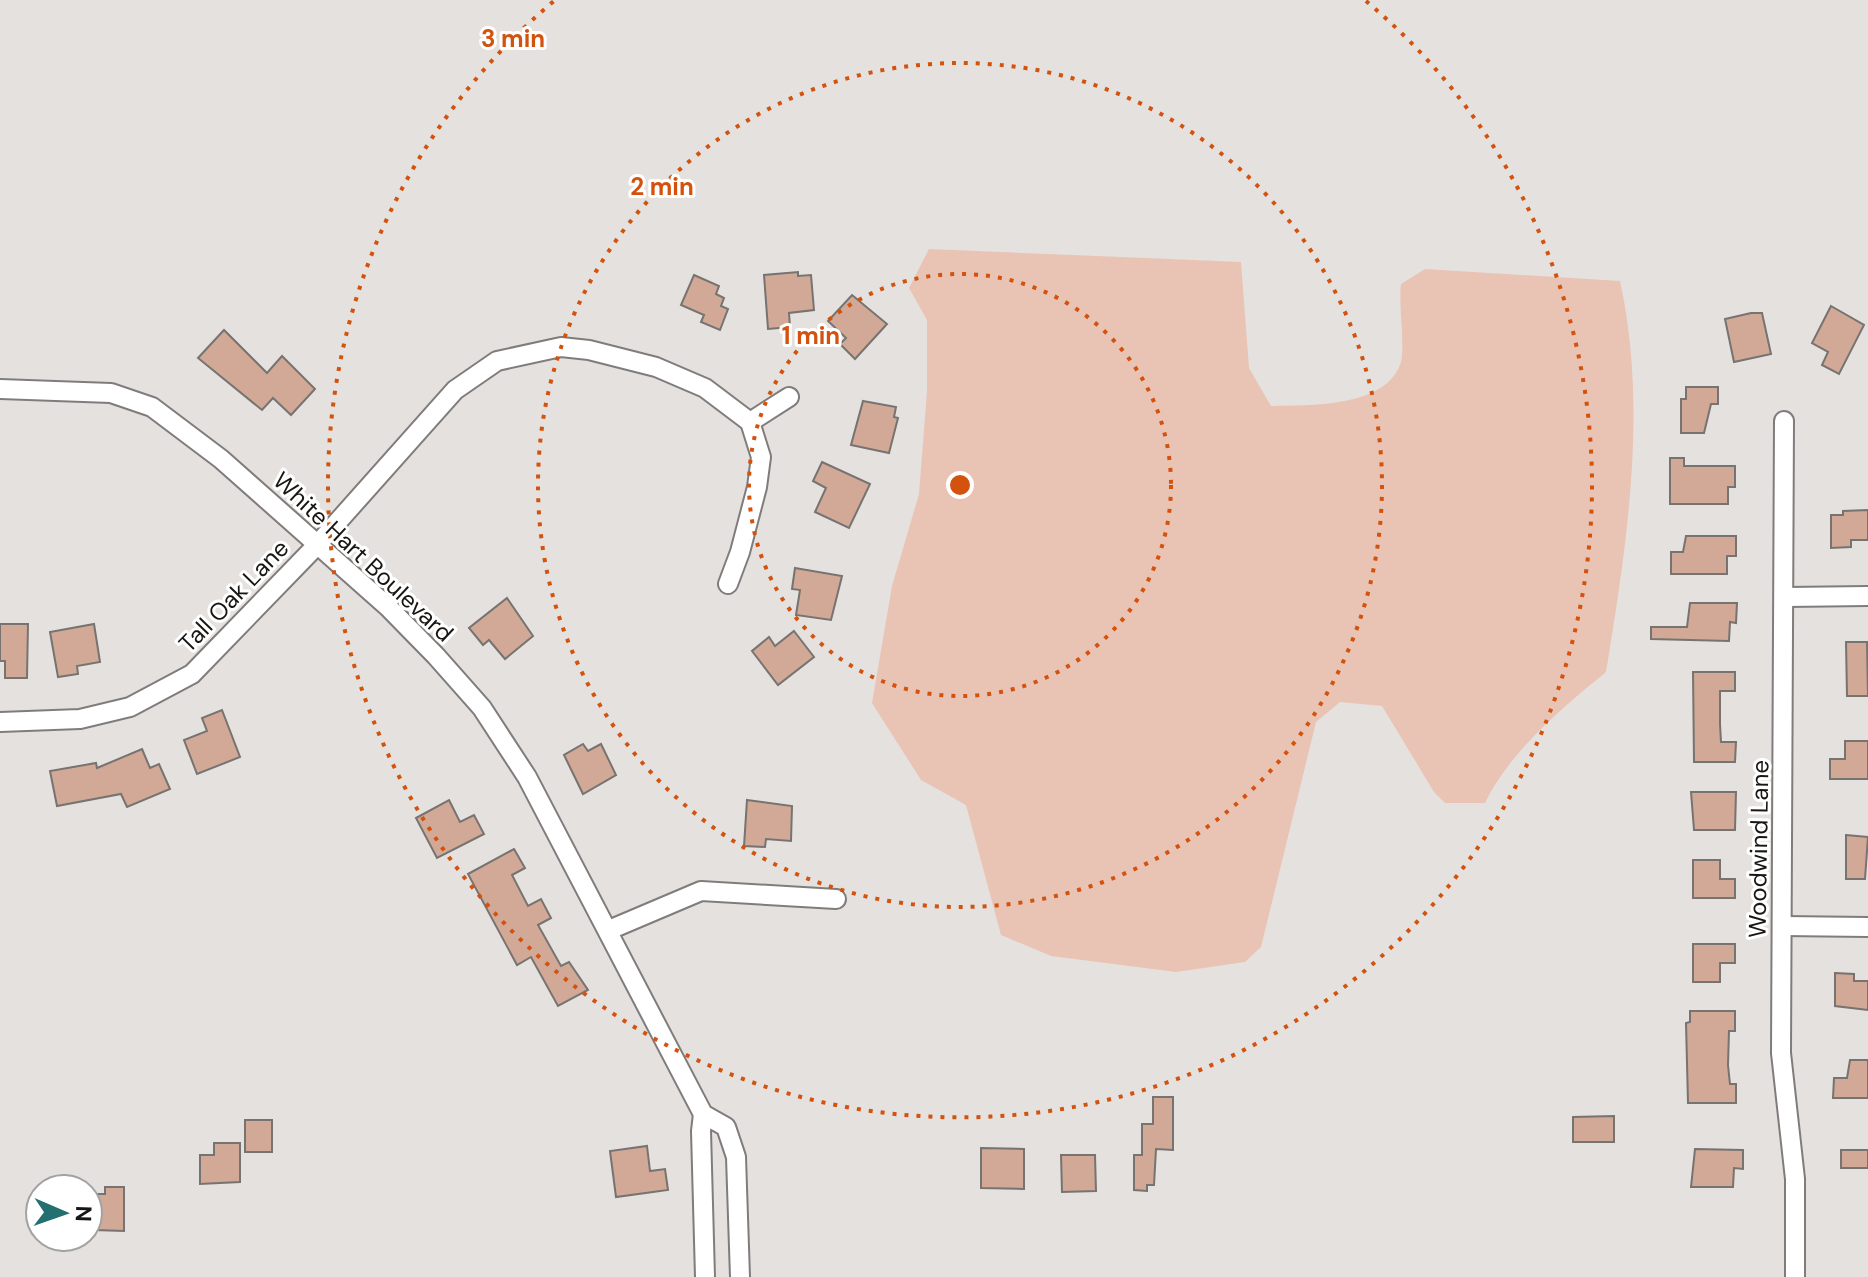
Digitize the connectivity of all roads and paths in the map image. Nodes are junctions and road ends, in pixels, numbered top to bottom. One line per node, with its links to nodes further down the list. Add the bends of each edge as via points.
1 (0, 389): 5 (street, White Hart Boulevard, via 111,393 152,407 221,459)
2 (789, 397): 4 (street)
3 (1784, 421): 8 (street, Woodwind Lane)
4 (750, 422): 5 (street, Tall Oak Lane, via 705,388 656,367 589,350 561,347 497,361 455,390); 6 (street, via 761,457 757,487)
5 (317, 545): 9 (street, Tall Oak Lane, via 192,674 118,710 57,721); 13 (street, White Hart Boulevard, via 388,607 482,708 527,777)
6 (728, 584)
7 (1868, 596): 8 (street)
8 (1786, 597): 11 (street, Woodwind Lane)
9 (0, 722)
10 (836, 899): 13 (street, via 701,891)
11 (1782, 926): 12 (street); 17 (street, Woodwind Lane, via 1781,1053 1795,1179)
12 (1868, 927)
13 (609, 930): 14 (street, White Hart Boulevard)
14 (703, 1114): 15 (street, White Hart Boulevard); 16 (street, White Hart Boulevard, via 726,1127 736,1157)
15 (705, 1277)
16 (740, 1277)
17 (1795, 1277)

